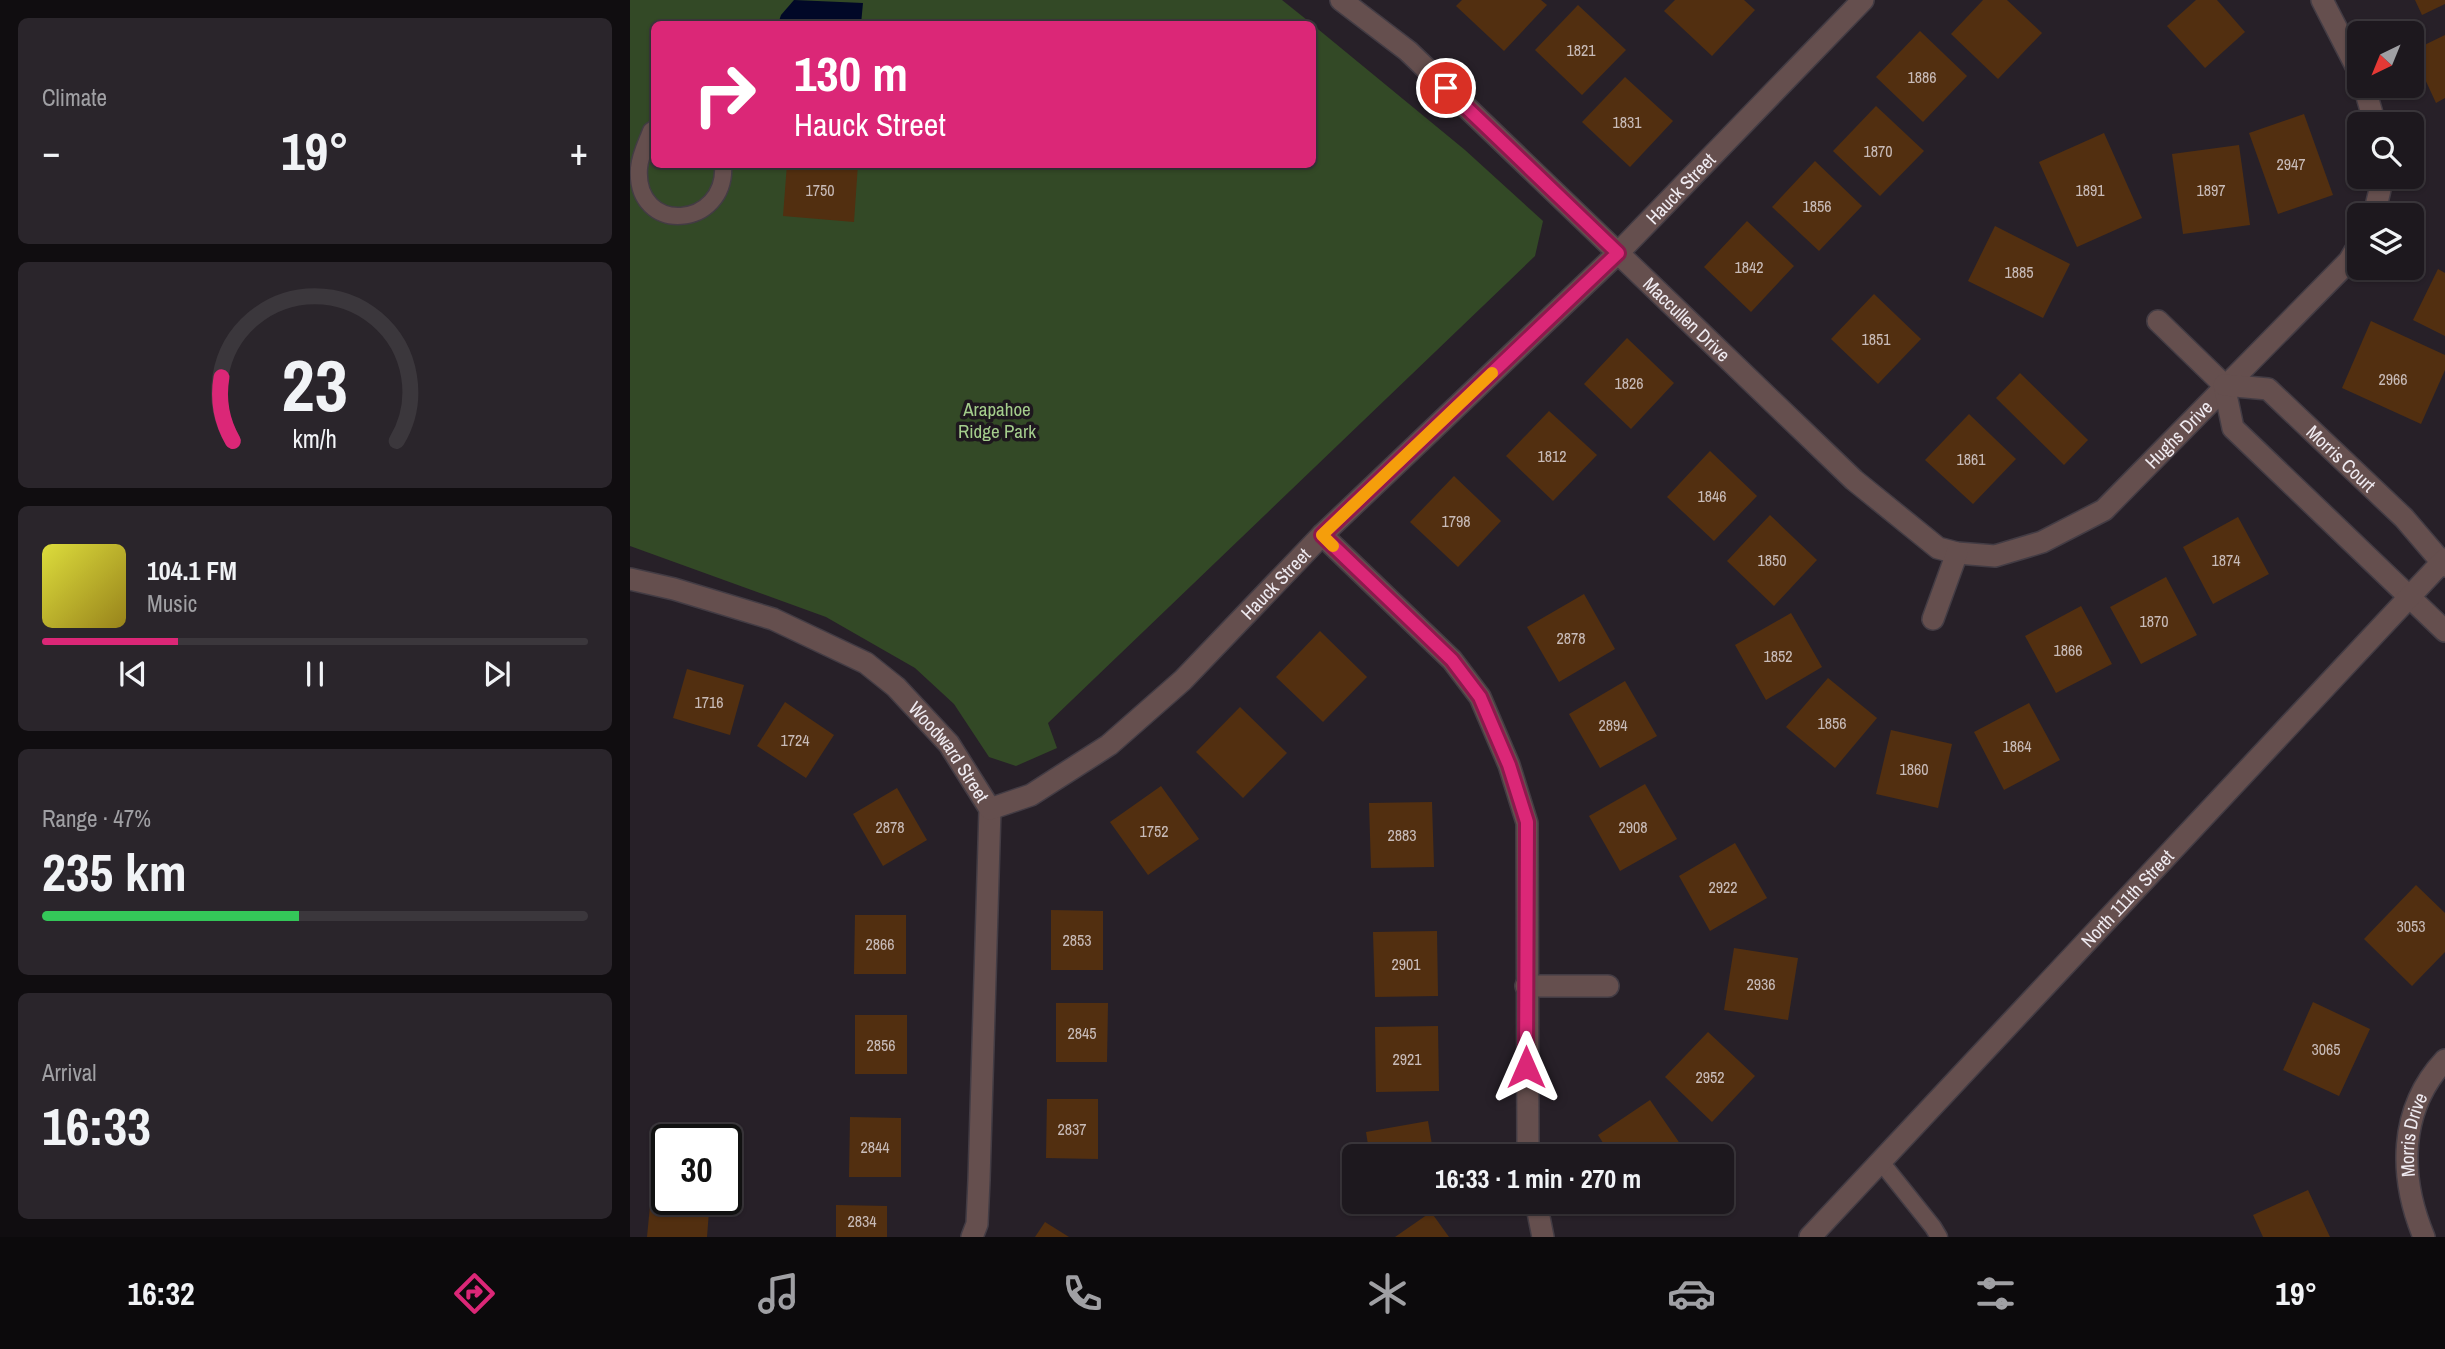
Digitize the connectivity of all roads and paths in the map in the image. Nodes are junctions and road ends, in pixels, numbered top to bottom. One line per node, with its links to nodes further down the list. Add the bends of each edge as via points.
1 (1341, 0): 9 (street, Maccullen Drive, via 1408,51)
2 (1863, 0): 9 (street, Hauck Street)
3 (2322, 0): 4 (street)
4 (2347, 49)
5 (651, 131): 6 (lane)
6 (637, 149): 8 (lane)
7 (723, 168): 8 (lane, via 714,198 692,216 676,218 654,208)
8 (635, 182)
9 (1618, 253): 13 (street, Maccullen Drive); 14 (street, Hauck Street)
10 (2347, 263): 12 (street, Hughs Drive)
11 (2158, 321): 12 (street)
12 (2224, 386): 15 (street, Hughs Drive, via 2104,510 2042,542 1995,556); 16 (street, Morris Court, via 2268,390 2404,518); 18 (street, via 2233,428)
13 (1875, 496): 15 (street, Hughs Drive, via 1938,548)
14 (1322, 535): 21 (street, Hauck Street, via 1183,680 1108,745 1031,795); 22 (street, via 1452,660 1480,697 1527,822)
15 (1957, 553): 19 (street)
16 (2444, 563): 18 (street, North 111th Street)
17 (630, 579): 21 (street, Woodward Street, via 773,619 866,663 896,687 949,744)
18 (2410, 597): 20 (street); 26 (street, North 111th Street)
19 (1933, 619)
20 (2445, 631)
21 (990, 809): 29 (street, Woodward Street, via 979,1180)
22 (1526, 986): 23 (street); 25 (street)
23 (1608, 986)
24 (2445, 1060): 32 (street, Morris Drive, via 2418,1098 2408,1136 2407,1187)
25 (1528, 1144)
26 (1881, 1162): 30 (street, North 111th Street); 31 (lane)
27 (1539, 1214): 28 (street)
28 (1544, 1234)
29 (972, 1237)
30 (1810, 1237)
31 (1939, 1237)
32 (2424, 1237)

